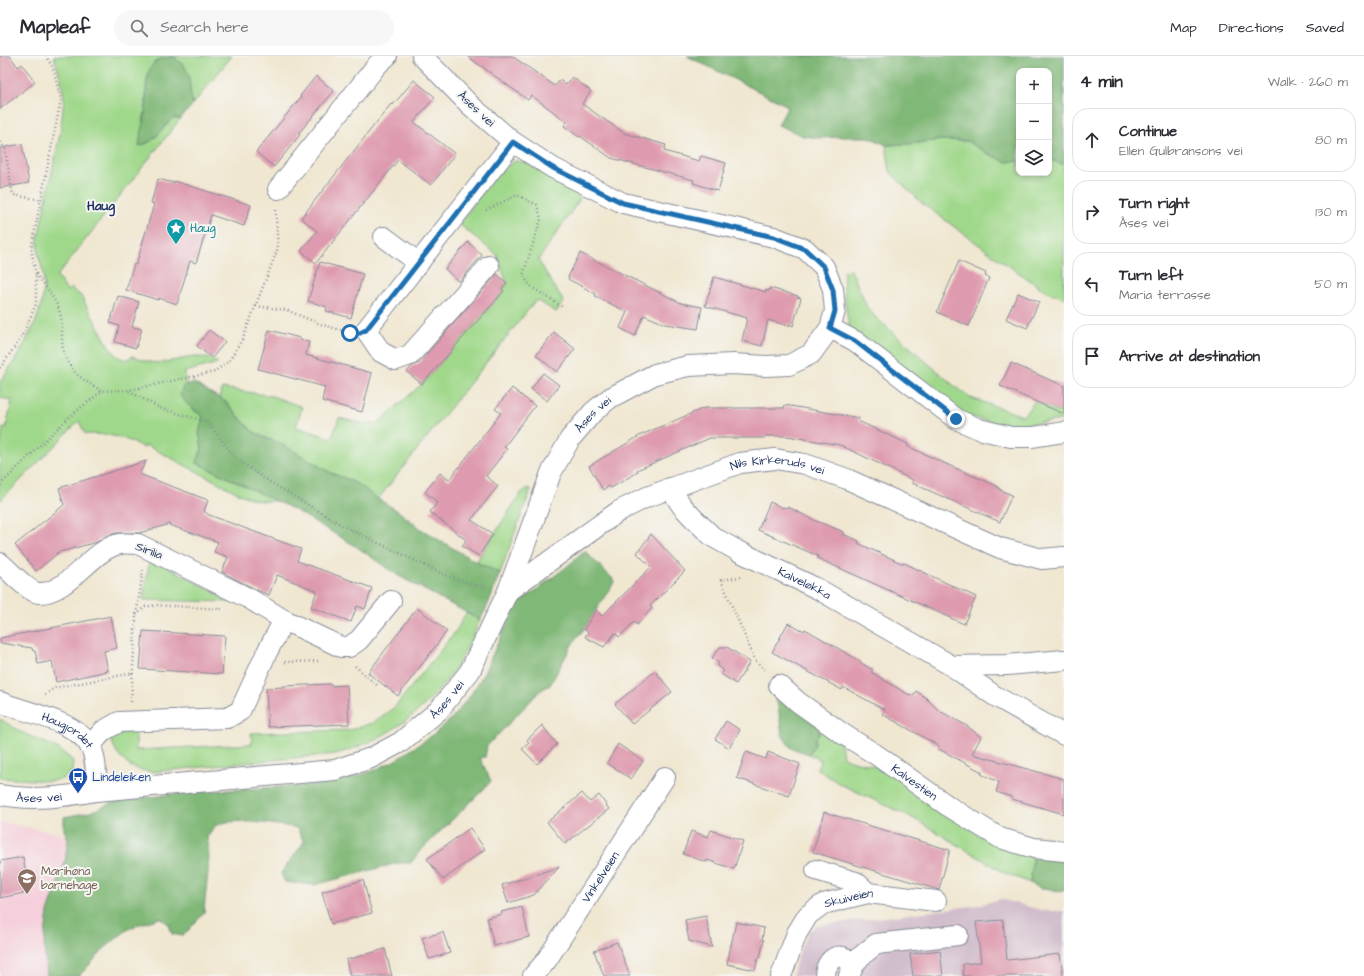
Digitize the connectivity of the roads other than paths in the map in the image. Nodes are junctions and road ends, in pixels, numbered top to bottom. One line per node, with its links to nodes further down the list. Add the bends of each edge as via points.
1 (387, 56): 4 (street)
2 (422, 56): 3 (street, Åses vei, via 470,105)
3 (513, 142): 6 (street); 8 (street, Åses vei, via 553,168 623,203 774,237 805,249 824,267 833,290 835,311)
4 (278, 189)
5 (384, 237): 6 (street)
6 (419, 263): 7 (street, via 366,330 381,352 396,360 410,355)
7 (489, 266)
8 (830, 328): 9 (street, via 855,341 956,419 979,429 1011,437 1033,437); 13 (street, Åses vei, via 811,354 789,365 688,366 655,374 610,398 593,412 570,439 552,473)
9 (1064, 432)
10 (670, 488): 11 (street, Nils Kirkeruds vei, via 740,463 774,460 805,464 861,485 1000,548 1042,559); 13 (street, Nils Kirkeruds vei, via 619,511); 17 (street, Kalveløkka, via 682,506 713,536 738,551 818,589)
11 (1064, 557)
12 (0, 563): 15 (street, Sirilia, via 28,588 38,593 57,588 108,548 120,544 138,544 250,599)
13 (508, 591): 23 (street, Åses vei, via 470,671 439,710 401,742 371,758 335,770)
14 (391, 601): 15 (street, Sirilia, via 359,640 349,648 341,648)
15 (284, 620): 21 (street, via 240,711 227,718 119,722 103,731)
16 (1064, 660): 17 (street)
17 (952, 666): 20 (street, Kalveløkka, via 995,696)
18 (779, 685): 25 (street, Kalvestien, via 843,734 948,806 1000,838 1034,848)
19 (0, 702): 21 (street, Haugjordet, via 63,724 79,734)
20 (1064, 735)
21 (90, 746): 23 (street, Haugjordet, via 95,765)
22 (664, 777): 31 (street, Vinkelveien, via 546,961)
23 (96, 791): 24 (street, Åses vei, via 61,797 19,799)
24 (0, 795)
25 (1064, 851)
26 (816, 870): 27 (street, via 856,882)
27 (868, 893): 28 (street, Skuiveien); 32 (street, Skuiveien, via 823,904 808,915 797,933)
28 (936, 901)
29 (958, 935): 30 (street, via 876,944 860,957)
30 (852, 970): 33 (street, via 843,957 838,957 826,966)
31 (533, 976)
32 (782, 976)
33 (825, 976)

